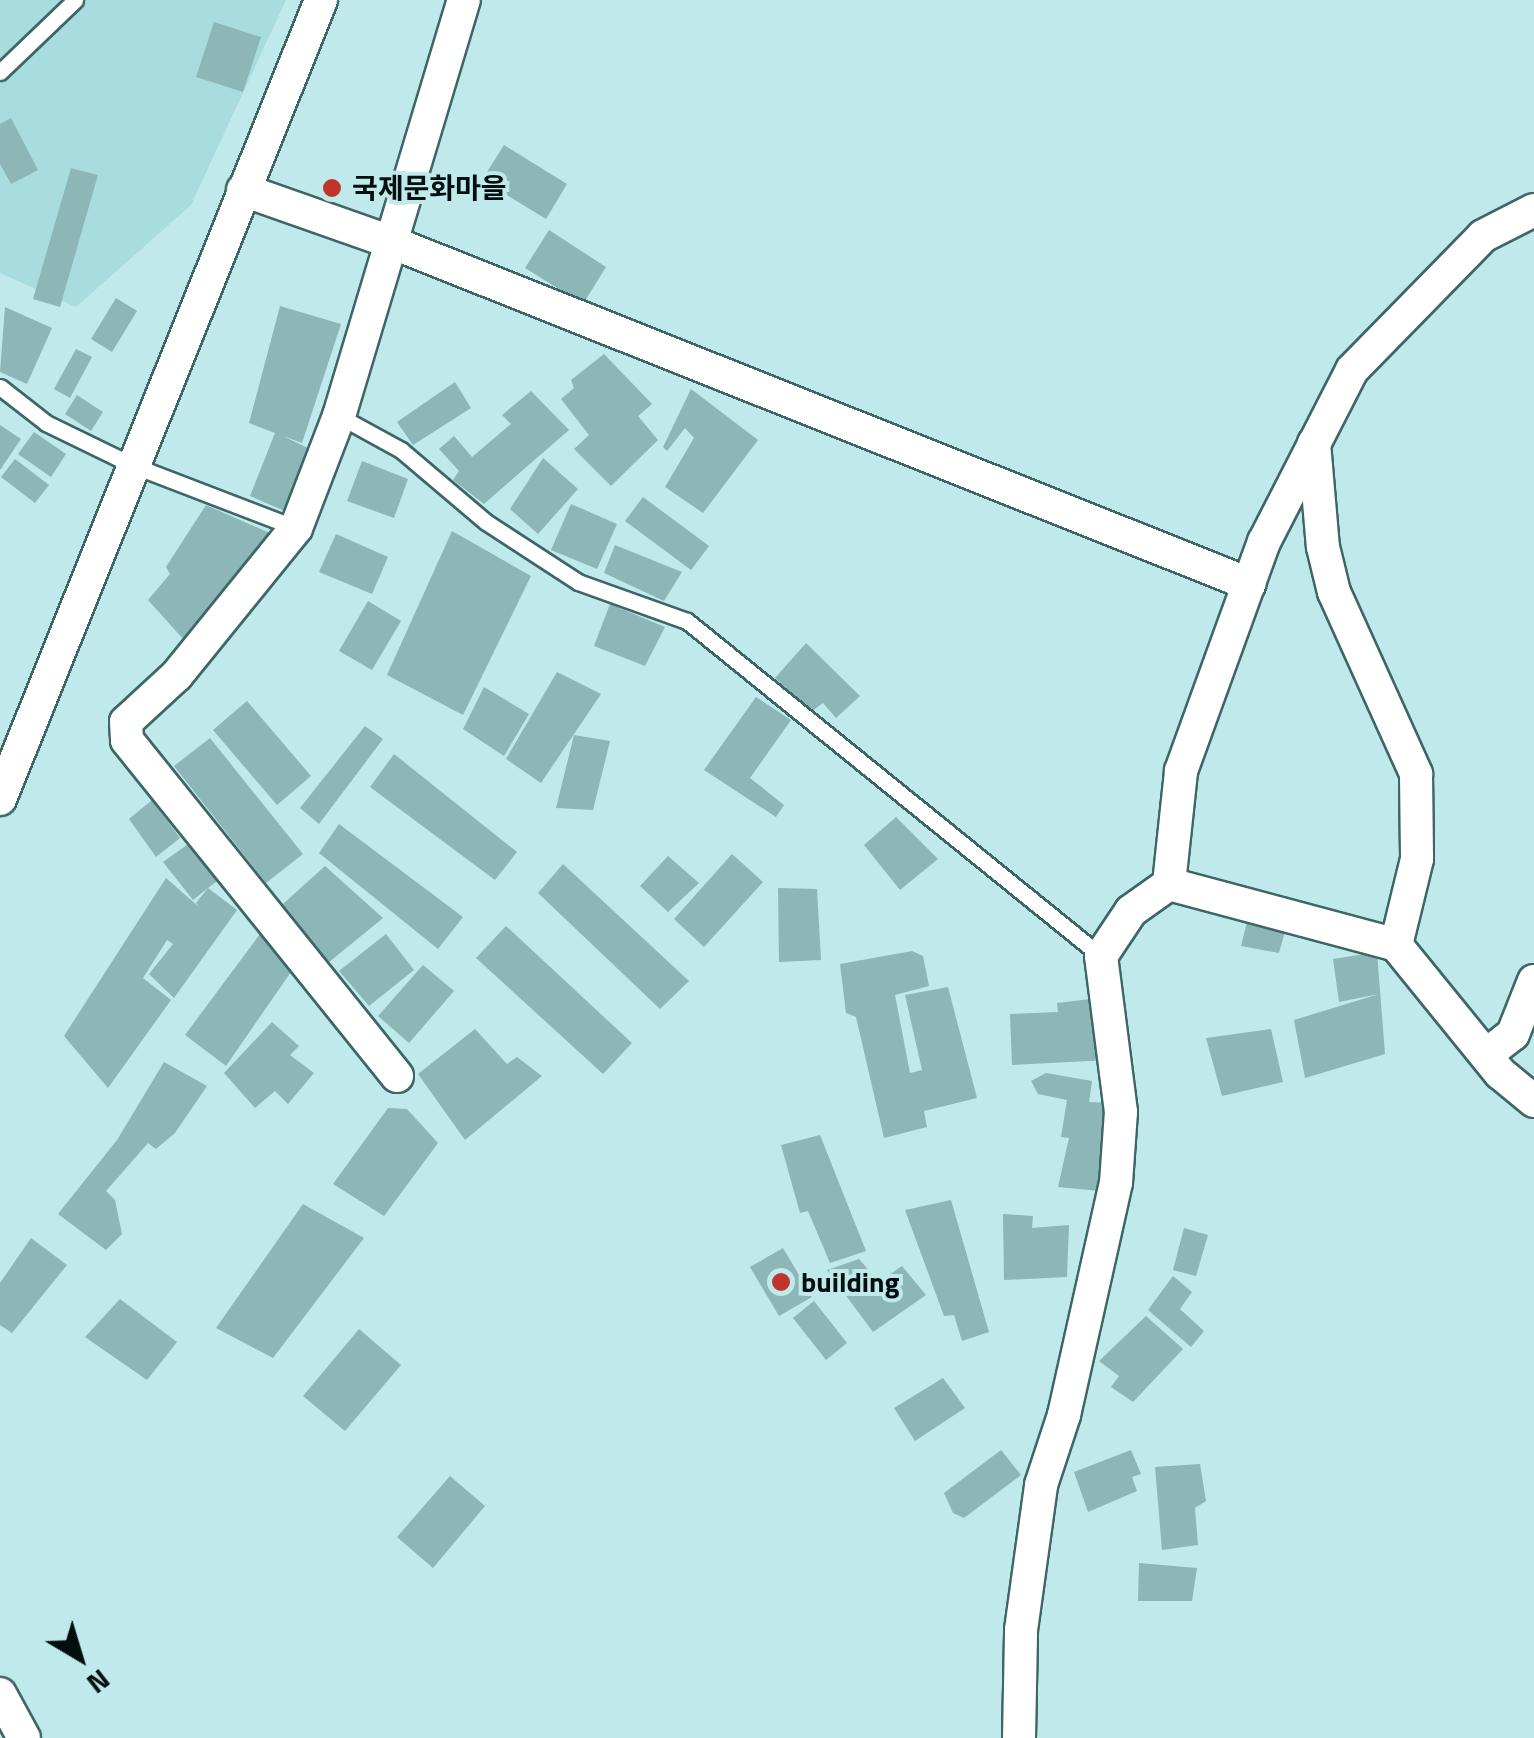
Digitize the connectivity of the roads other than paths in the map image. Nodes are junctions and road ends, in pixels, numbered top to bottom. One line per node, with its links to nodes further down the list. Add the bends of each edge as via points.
1 (75, 0): 4 (lane)
2 (321, 0): 5 (street)
3 (464, 0): 7 (street)
4 (0, 72)
5 (243, 190): 7 (street); 11 (street)
6 (1534, 210): 10 (street, via 1484,236 1352,370)
7 (391, 242): 9 (street); 13 (street)
8 (0, 387): 11 (lane, via 46,424)
9 (339, 416): 12 (street); 17 (lane, via 400,450 486,522 578,582 688,621)
10 (1314, 443): 13 (street); 16 (street, via 1334,592 1416,774 1417,859)
11 (132, 465): 12 (lane); 14 (street)
12 (296, 528): 20 (street, via 177,675 126,722 127,740)
13 (1249, 584): 15 (street, via 1181,771)
14 (0, 798)
15 (1169, 884): 16 (street); 17 (street, via 1131,911)
16 (1396, 945): 19 (street)
17 (1101, 956): 24 (street, via 1121,1112 1116,1182 1064,1416 1041,1486 1021,1630)
18 (1534, 980): 19 (street, via 1513,1034)
19 (1486, 1055): 21 (street)
20 (397, 1076)
21 (1534, 1101)
22 (0, 1694): 23 (street)
23 (24, 1738)
24 (1019, 1738)

